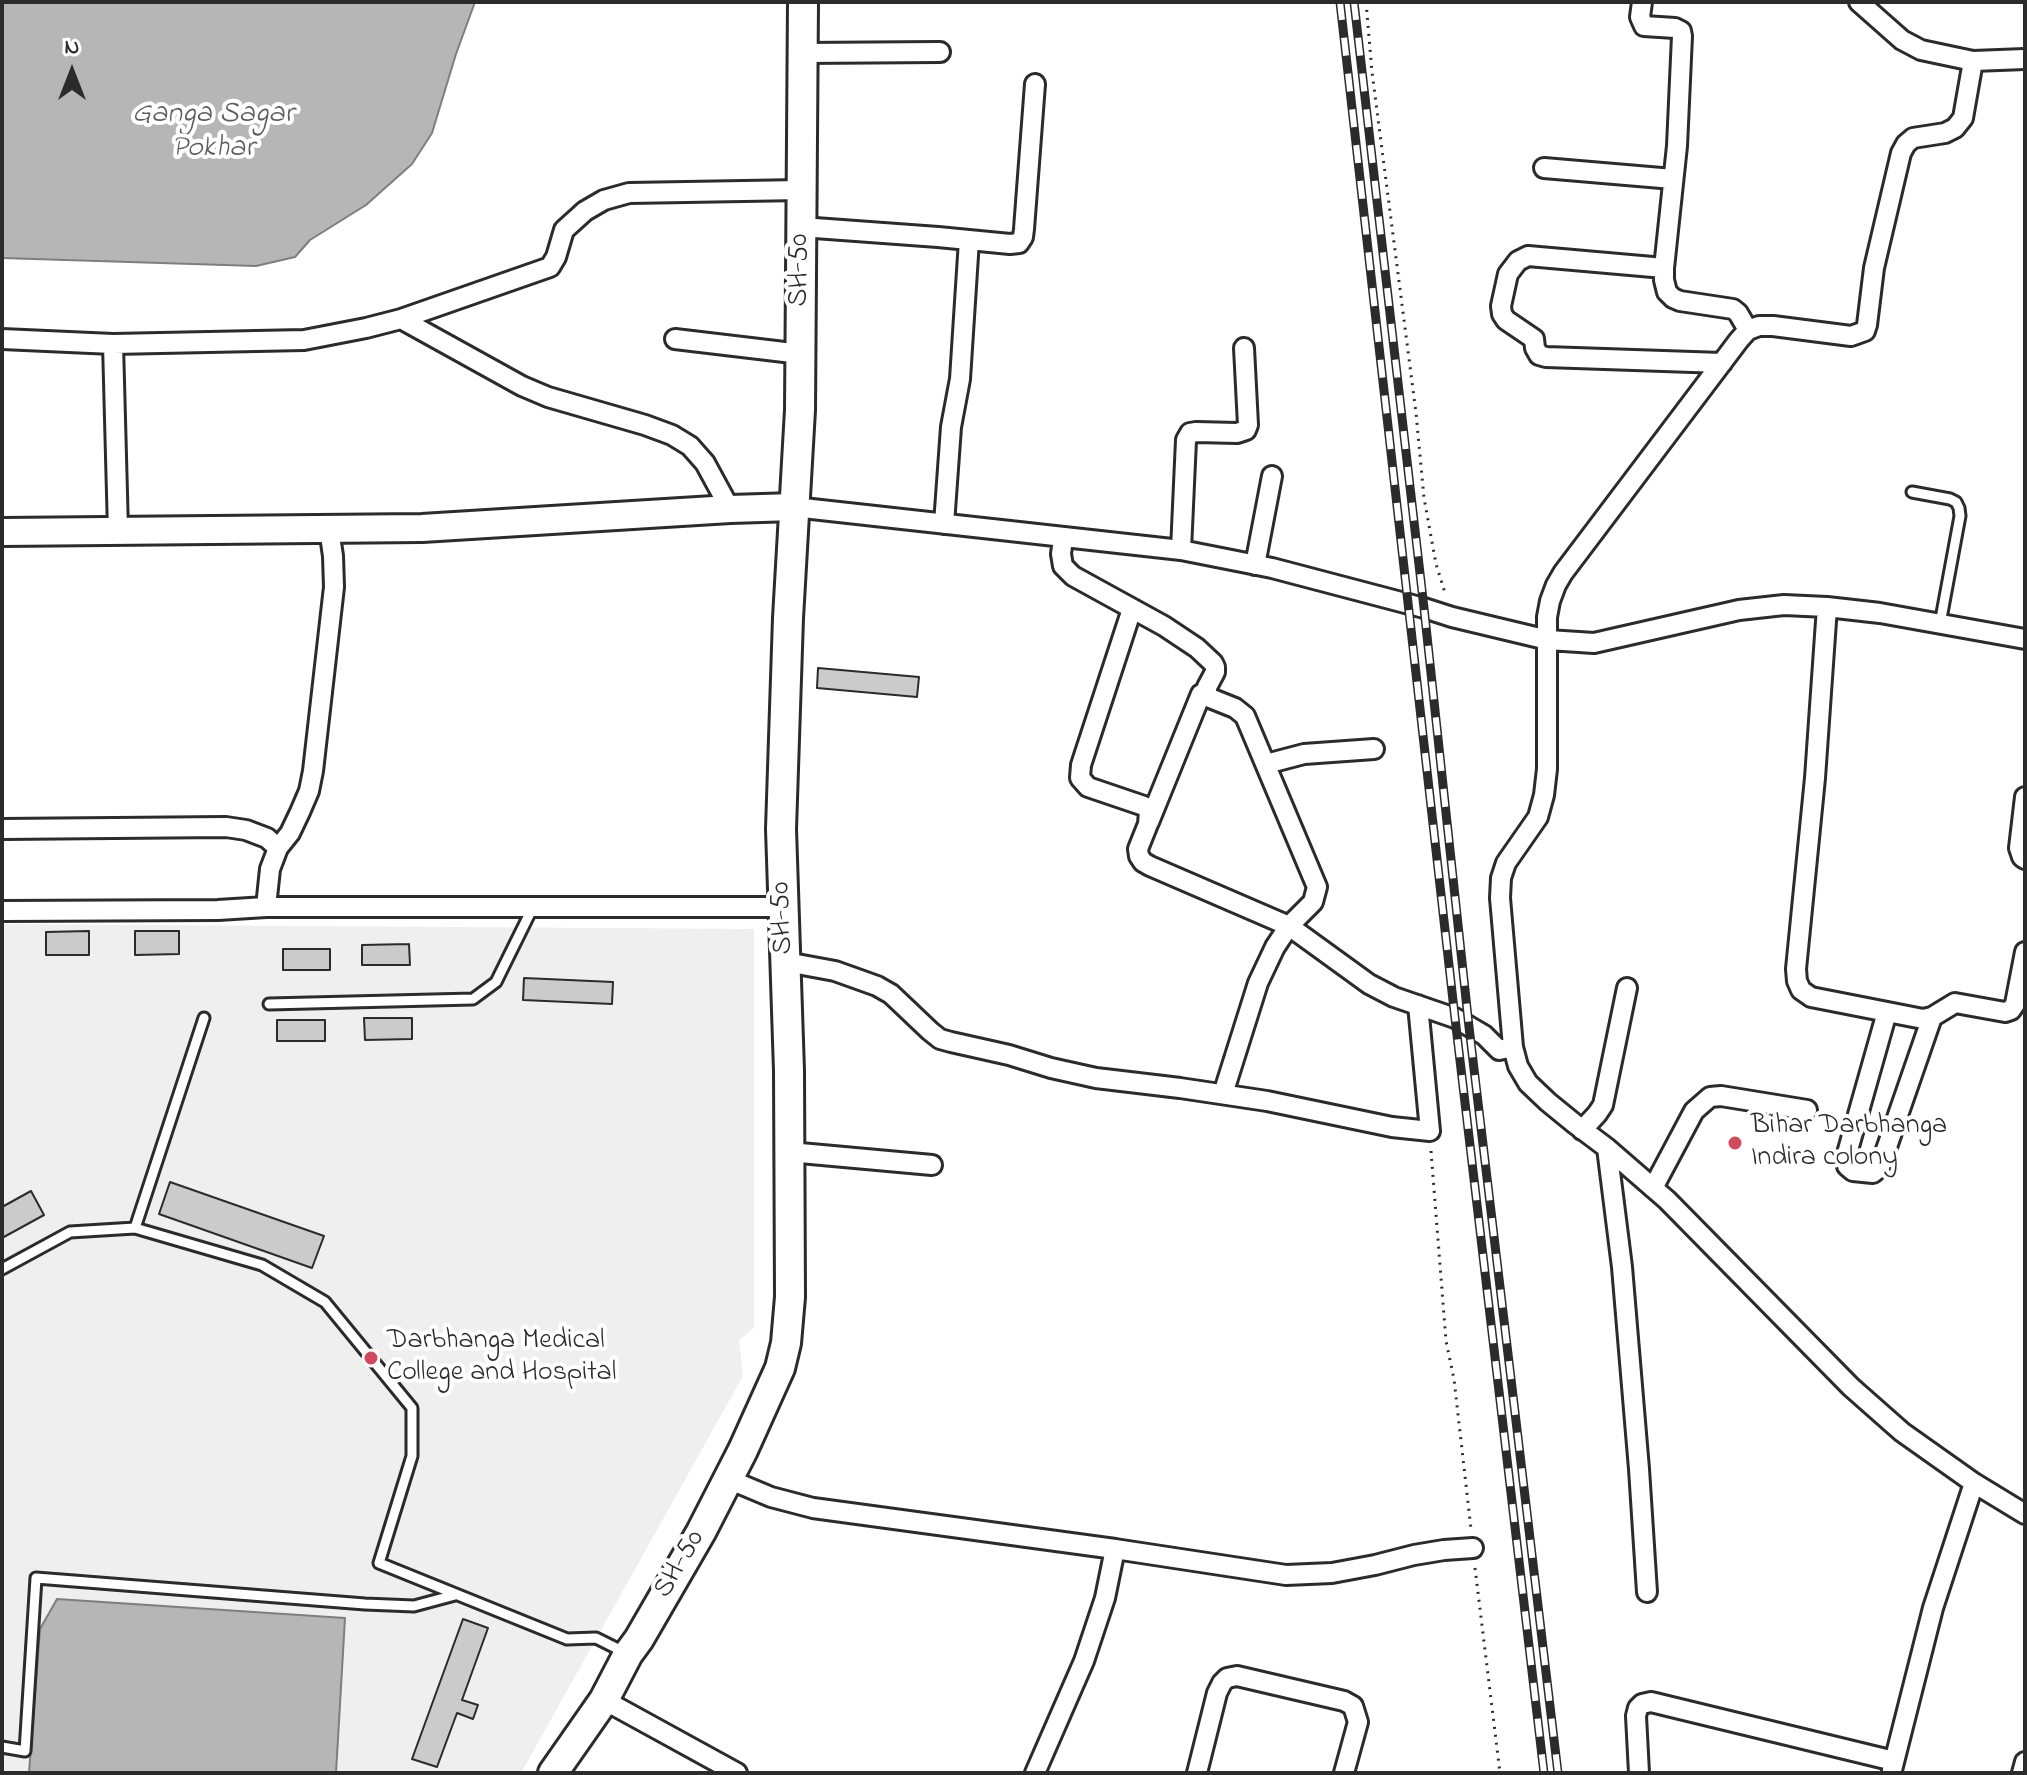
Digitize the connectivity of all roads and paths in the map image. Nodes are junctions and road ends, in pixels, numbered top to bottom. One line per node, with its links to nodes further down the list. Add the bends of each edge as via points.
1 (803, 2): 6 (main road, SH-50)
2 (1366, 2): 37 (path, via 1424,498)
3 (1642, 2): 11 (street, via 1644,26 1681,31)
4 (1859, 2): 8 (street, via 1921,50)
5 (940, 52): 6 (street)
6 (802, 53): 12 (main road, SH-50)
7 (2025, 59): 8 (street)
8 (1973, 61): 17 (street, via 1963,118 1945,133 1913,138 1901,153 1865,331 1851,336 1773,326)
9 (1035, 84): 14 (street, via 1023,237 1010,244)
10 (1544, 168): 11 (street)
11 (1673, 179): 15 (street)
12 (801, 190): 13 (main road, SH-50); 16 (street, via 629,193 604,200 564,230 550,267)
13 (801, 227): 14 (street); 22 (main road, SH-50)
14 (969, 240): 28 (street)
15 (1664, 268): 17 (street, via 1667,292 1673,298 1733,309); 23 (street, via 1528,256 1508,274 1502,314 1534,339 1539,355 1546,357)
16 (401, 319): 20 (street, via 304,340); 27 (street, via 522,386 672,435 705,463)
17 (1748, 330): 23 (street)
18 (2, 339): 20 (street)
19 (675, 339): 22 (street)
20 (113, 344): 30 (street)
21 (1244, 348): 33 (street, via 1246,430 1190,433 1186,440)
22 (801, 354): 26 (main road, SH-50)
23 (1722, 363): 40 (street, via 1563,573 1550,601)
24 (1272, 476): 34 (street)
25 (1912, 492): 38 (lane, via 1950,499 1959,508)
26 (794, 507): 27 (street); 28 (street); 51 (main road, SH-50, via 781,829)
27 (730, 509): 29 (street)
28 (944, 524): 32 (street)
29 (329, 529): 30 (street); 47 (street, via 334,587 313,771 300,812)
30 (118, 531): 31 (street)
31 (2, 532)
32 (1063, 538): 33 (street); 36 (street, via 1063,566)
33 (1181, 550): 34 (street)
34 (1255, 565): 37 (street)
35 (1827, 607): 38 (street); 40 (street, via 1739,610 1594,643); 59 (street, via 1797,981 1811,997)
36 (1132, 609): 43 (street, via 1213,663 1207,695 1245,716); 45 (street, via 1080,778 1088,787 1144,806)
37 (1452, 617): 40 (street)
38 (1940, 624): 39 (street)
39 (2025, 639)
40 (1548, 640): 62 (street, via 1544,795 1538,817 1501,878)
41 (1201, 694): 45 (street)
42 (1374, 749): 43 (street, via 1304,754)
43 (1266, 764): 53 (street, via 1317,887 1313,902)
44 (2025, 797): 48 (street, via 2019,848)
45 (1148, 824): 53 (street, via 1138,849 1143,862)
46 (2, 829): 47 (street, via 226,827 267,838)
47 (278, 848): 49 (street)
48 (2025, 859)
49 (266, 907): 50 (street); 52 (street)
50 (533, 907): 51 (street); 57 (lane, via 496,982 473,999)
51 (784, 907): 55 (main road, SH-50)
52 (2, 911)
53 (1289, 926): 58 (street, via 1369,984); 63 (street, via 1258,983)
54 (2025, 952): 60 (street, via 2011,1010 1955,1003)
55 (786, 962): 63 (street, via 877,986 940,1039 1096,1078); 68 (main road, SH-50)
56 (1627, 988): 65 (street, via 1603,1105)
57 (269, 1004)
58 (1418, 1005): 62 (street, via 1455,1018 1499,1050); 66 (street)
59 (1887, 1012): 60 (street); 60 (street, via 1846,1157 1853,1171 1873,1173 1880,1167)
60 (1932, 1017)
61 (204, 1018): 71 (lane)
62 (1513, 1047): 65 (street, via 1528,1083)
63 (1223, 1094): 66 (street)
64 (1807, 1110): 70 (street, via 1710,1097 1694,1111)
65 (1582, 1130): 67 (street)
66 (1430, 1131): 76 (path, via 1446,1341)
67 (1607, 1148): 70 (street); 78 (street, via 1622,1267)
68 (789, 1152): 69 (street); 73 (main road, SH-50, via 786,1343 780,1368)
69 (932, 1165)
70 (1653, 1188): 74 (street, via 1851,1387 1902,1432)
71 (135, 1228): 72 (lane, via 70,1232); 79 (lane, via 262,1265 325,1302 412,1408 412,1456 379,1563)
72 (2, 1269)
73 (728, 1479): 77 (street, via 813,1508); 80 (main road, SH-50)
74 (1974, 1483): 75 (street); 84 (street, via 1933,1608)
75 (2025, 1514)
76 (1473, 1548): 77 (street, via 1332,1573 1286,1575); 90 (path)
77 (1115, 1549): 87 (street, via 1084,1661)
78 (1647, 1592)
79 (455, 1595): 80 (lane, via 567,1639 596,1638); 82 (lane, via 414,1606 36,1578 25,1751)
80 (628, 1654): 81 (main road, SH-50)
81 (604, 1700): 85 (main road, SH-50); 86 (street)
82 (2, 1747)
83 (2025, 1762): 92 (street)
84 (1892, 1767): 91 (street, via 1651,1702 1642,1704 1636,1716)
85 (553, 1773)
86 (737, 1773)
87 (1035, 1773)
88 (1197, 1773): 89 (street, via 1217,1693 1227,1678 1237,1676 1353,1706 1358,1722)
89 (1344, 1773)
90 (1500, 1773)
91 (1639, 1773)
92 (2022, 1773)

